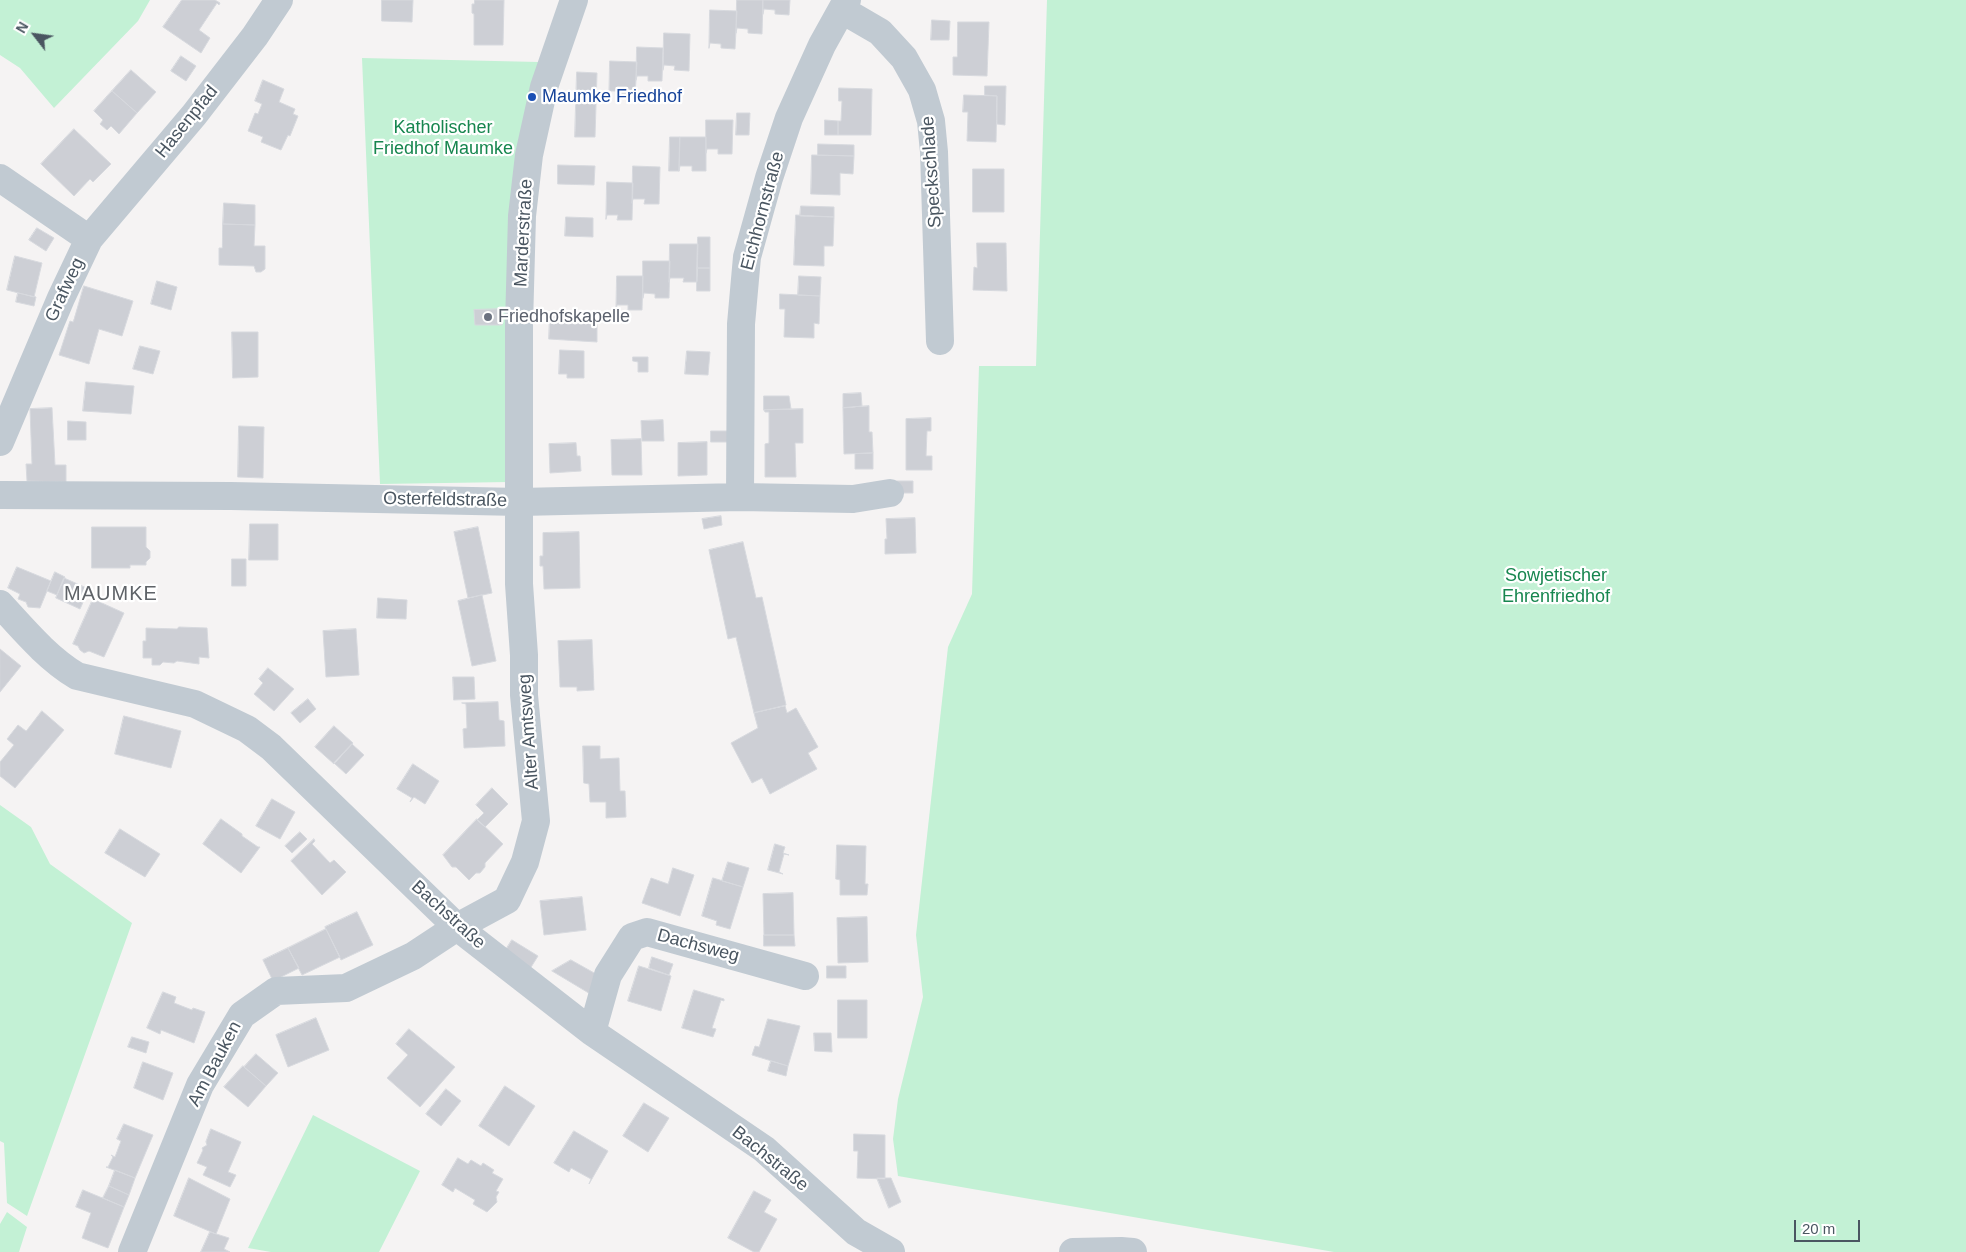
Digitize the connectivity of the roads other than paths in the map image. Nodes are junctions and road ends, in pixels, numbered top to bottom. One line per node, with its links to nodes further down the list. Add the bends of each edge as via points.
1 (279, 0): 5 (street, Hasenpfad, via 194,115)
2 (574, 0): 11 (street, Marderstraße, via 544,87 529,155 522,216)
3 (845, 5): 6 (street, Speckschlade, via 880,32 904,58 922,90 931,121); 10 (street, Eichhornstraße, via 822,45 789,118 748,257 741,324)
4 (0, 178): 5 (street, Grafweg)
5 (89, 239): 7 (street, Grafweg)
6 (940, 341)
7 (0, 442)
8 (890, 493): 10 (street, Osterfeldstraße, via 853,499)
9 (0, 495): 11 (street, Osterfeldstraße)
10 (740, 497): 11 (street, Osterfeldstraße)
11 (520, 502): 13 (street, Alter Amtsweg, via 519,584 524,695 536,821 525,862 507,900)
12 (0, 604): 13 (street, Bachstraße, via 50,657 77,676 195,704 247,729 271,747)
13 (457, 927): 15 (street, Bachstraße); 16 (street, Am Bauken, via 414,956 346,988 276,991 242,1015 200,1085)
14 (805, 976): 15 (street, Dachsweg, via 647,932 632,937 608,975)
15 (592, 1032): 17 (street, Bachstraße, via 764,1150 856,1232)
16 (132, 1252)
17 (891, 1252)
18 (1073, 1252): 19 (street)
19 (1133, 1252)

